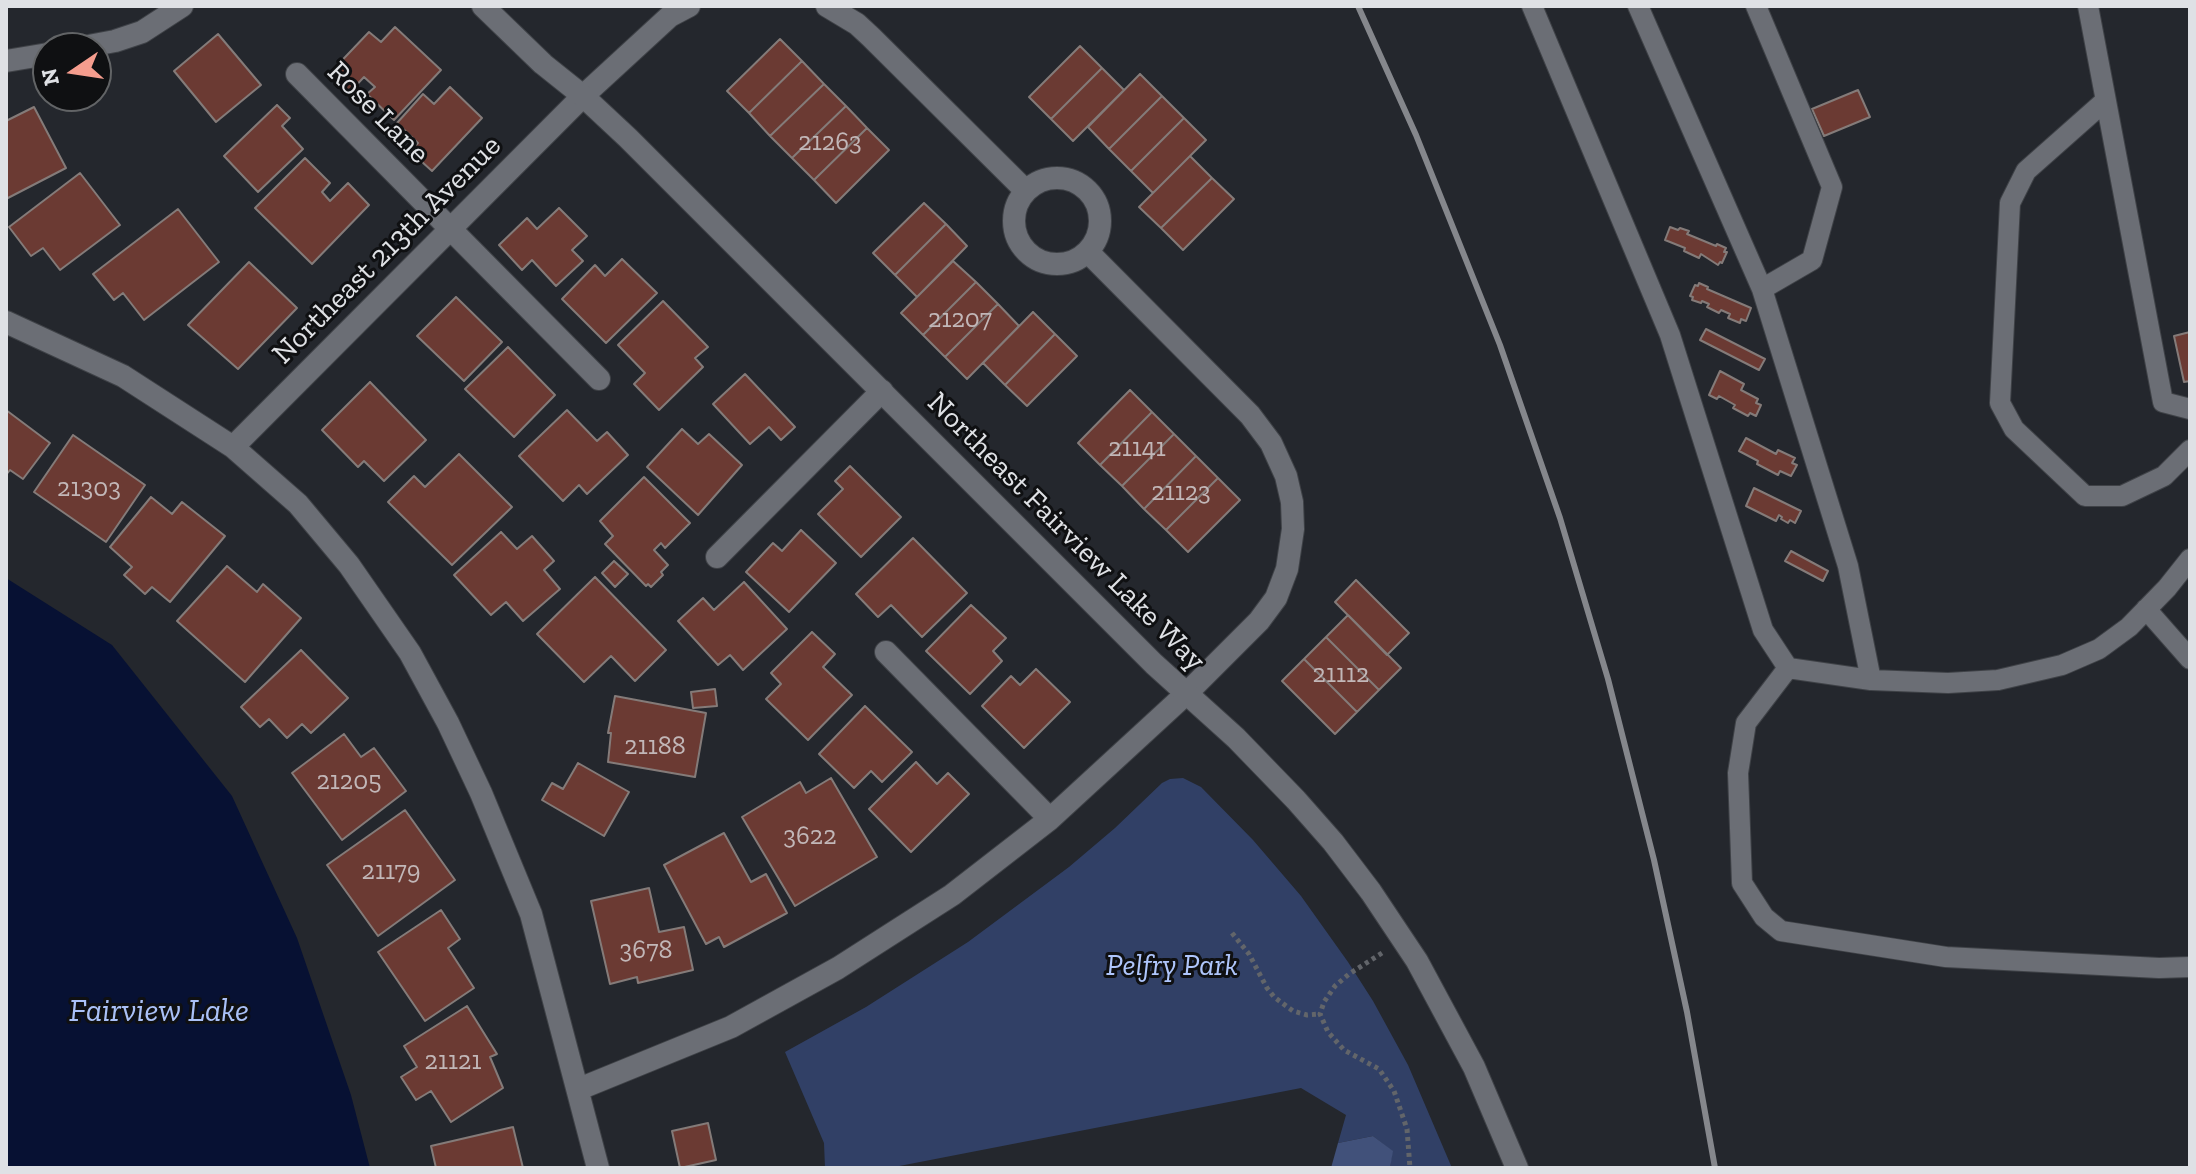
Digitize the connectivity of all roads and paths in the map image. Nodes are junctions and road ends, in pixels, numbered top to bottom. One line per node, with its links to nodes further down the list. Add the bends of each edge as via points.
1 (182, 6): 9 (street, via 142,32)
2 (483, 6): 13 (street, Northeast Fairview Lake Way)
3 (689, 6): 13 (street, Northeast 213th Avenue, via 670,16)
4 (827, 6): 15 (street, via 871,37)
5 (1532, 6): 30 (lane, via 1670,335 1763,630)
6 (1638, 6): 18 (lane)
7 (1756, 6): 18 (lane, via 1832,187 1812,260)
8 (2088, 6): 14 (lane)
9 (112, 42)
10 (32, 57): 11 (street)
11 (6, 61)
12 (297, 74): 16 (street, Rose Lane)
13 (583, 96): 16 (street, Northeast 213th Avenue); 21 (street, Northeast Fairview Lake Way)
14 (2105, 101): 22 (lane, via 2163,402); 24 (lane, via 2026,171 2010,203 2000,403 2014,429 2085,496 2122,496 2164,476)
15 (1026, 191): 17 (street, via 1016,207 1014,228 1024,249 1055,265); 17 (street, via 1047,179 1081,185 1094,198 1100,216 1099,233)
16 (450, 229): 20 (street, Rose Lane); 23 (street, Northeast 213th Avenue)
17 (1088, 252): 32 (street, via 1250,415 1271,443 1292,502 1287,569 1276,598)
18 (1762, 289): 31 (lane, via 1848,566)
19 (6, 322): 23 (street, via 123,376)
20 (599, 379)
21 (882, 391): 25 (street); 32 (street, Northeast Fairview Lake Way)
22 (2190, 409)
23 (233, 447): 38 (street, via 298,504 349,565 410,653 448,723 531,914)
24 (2190, 450)
25 (717, 557)
26 (2190, 559): 27 (lane)
27 (2146, 609): 29 (lane); 31 (lane, via 2099,649 2062,665 1998,680)
28 (886, 652): 33 (street)
29 (2190, 659)
30 (1788, 668): 31 (lane); 36 (lane, via 1746,723 1738,773 1742,883 1764,917 1781,931 1946,957)
31 (1871, 680)
32 (1187, 693): 33 (street); 35 (street, Northeast Fairview Lake Way, via 1306,810)
33 (1050, 819): 38 (street, via 952,895 838,968 731,1027)
34 (1232, 933): 37 (path, via 1274,997 1293,1011)
35 (1403, 940): 37 (path, via 1335,986); 41 (street, Northeast Fairview Lake Way, via 1469,1056)
36 (2190, 967)
37 (1320, 1014): 40 (path, via 1344,1050 1379,1069 1394,1091 1407,1129)
38 (579, 1089): 39 (street)
39 (598, 1168)
40 (1410, 1168)
41 (1517, 1168)

